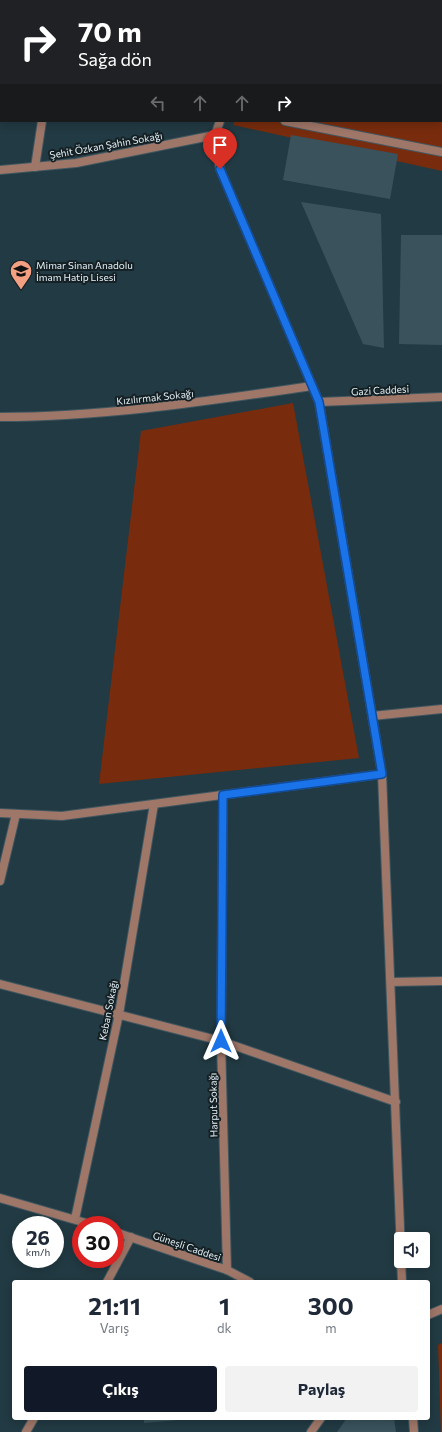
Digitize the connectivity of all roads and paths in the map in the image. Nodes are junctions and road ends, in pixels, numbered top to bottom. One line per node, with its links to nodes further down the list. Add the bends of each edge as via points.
1 (42, 122): 6 (street)
2 (220, 122): 4 (street)
3 (290, 122): 5 (street)
4 (215, 135): 6 (street, Şehit Özkan Şahin Sokağı, via 76,163); 8 (street, via 220,169)
5 (442, 152)
6 (35, 167): 7 (street, Şehit Özkan Şahin Sokağı)
7 (0, 170)
8 (312, 386): 10 (street); 11 (street, Kızılırmak Sokağı, via 146,409)
9 (442, 397): 10 (street, Gazi Caddesi)
10 (319, 402): 13 (street)
11 (0, 417)
12 (442, 709): 13 (street)
13 (372, 716): 14 (street)
14 (382, 774): 15 (street); 21 (street)
15 (223, 795): 16 (street); 24 (street, Harput Sokağı)
16 (154, 804): 18 (street, via 62,816); 23 (street, Keban Sokağı)
17 (0, 813): 18 (street)
18 (16, 814): 19 (street)
19 (0, 881)
20 (442, 981): 21 (street)
21 (391, 982): 25 (street)
22 (0, 984): 23 (street)
23 (119, 1014): 24 (street); 27 (street, Keban Sokağı)
24 (221, 1041): 25 (street); 33 (street, Harput Sokağı)
25 (396, 1102): 29 (street)
26 (0, 1198): 28 (street)
27 (76, 1216)
28 (72, 1218)
29 (400, 1232)
30 (124, 1235): 31 (street, Güneşli Caddesi)
31 (131, 1237): 33 (street, Güneşli Caddesi); 34 (street)
32 (401, 1268): 36 (street)
33 (227, 1270): 35 (street, Güneşli Caddesi)
34 (108, 1280)
35 (246, 1280)
36 (402, 1280)
37 (442, 1309): 38 (street)
38 (430, 1314)
39 (33, 1420): 42 (street)
40 (320, 1420): 43 (street)
41 (413, 1420): 44 (street)
42 (26, 1432)
43 (311, 1432)
44 (414, 1432)

